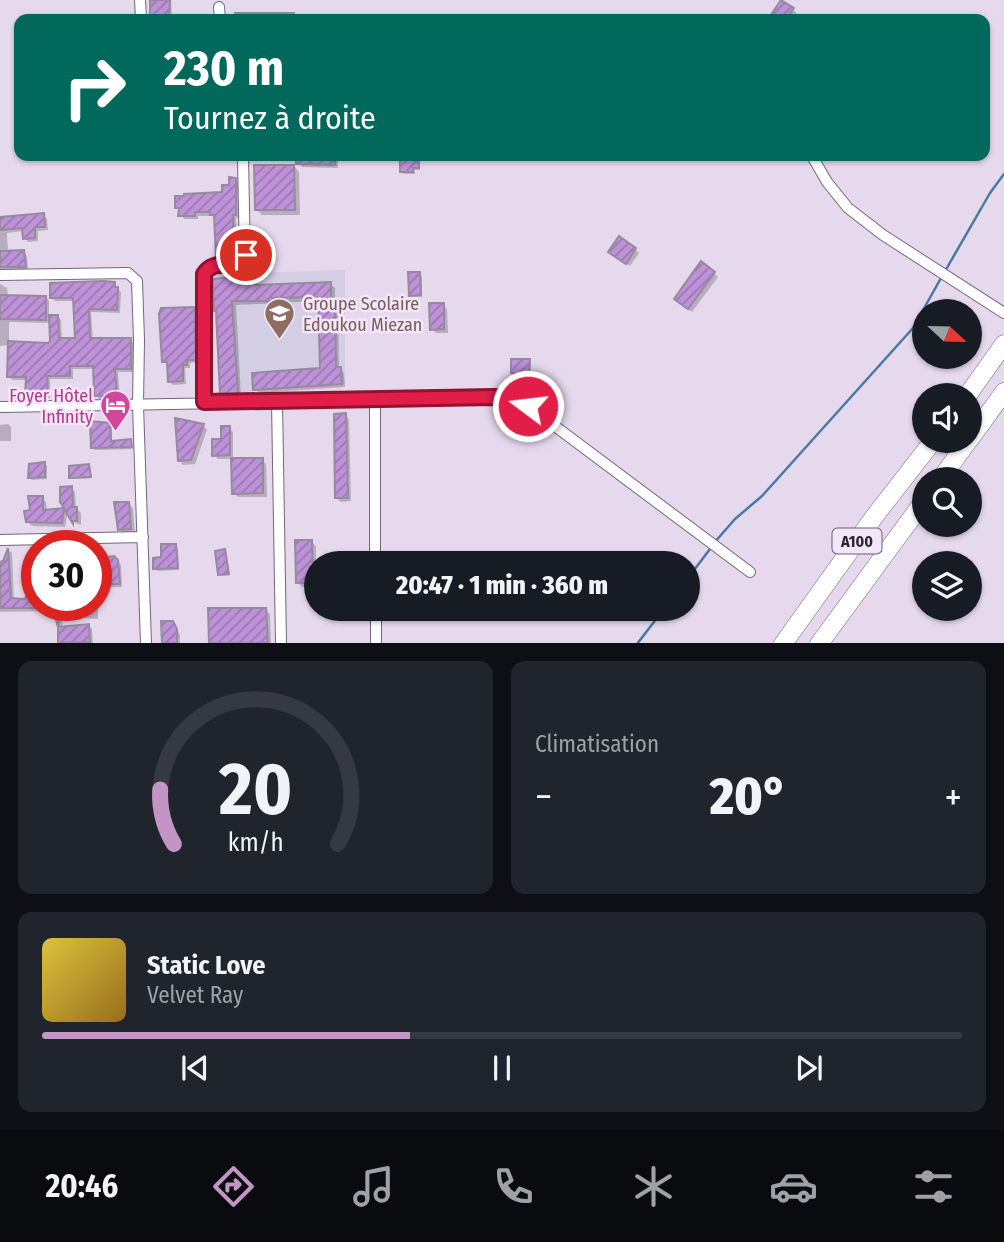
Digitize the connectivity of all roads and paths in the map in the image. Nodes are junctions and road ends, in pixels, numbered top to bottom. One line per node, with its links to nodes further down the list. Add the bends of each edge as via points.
1 (219, 7): 2 (street)
2 (220, 14)
3 (243, 161): 12 (street, via 245,261 215,265 204,274)
4 (815, 161): 6 (street, via 848,208)
5 (0, 275): 13 (street, via 134,276)
6 (1004, 313)
7 (1004, 344): 8 (highway)
8 (976, 383)
9 (1004, 392): 15 (highway)
10 (374, 398): 11 (street); 20 (street); 21 (street, via 505,398 528,406)
11 (277, 401): 12 (street); 24 (street)
12 (204, 402): 13 (street)
13 (138, 405): 14 (street); 18 (street)
14 (0, 407)
15 (982, 422)
16 (924, 453): 26 (highway, A100)
17 (912, 517): 27 (highway, A100)
18 (143, 537): 19 (street); 23 (street)
19 (0, 540)
20 (375, 551)
21 (750, 572)
22 (376, 621): 25 (street)
23 (146, 643)
24 (281, 643)
25 (376, 643)
26 (783, 643)
27 (819, 643)

